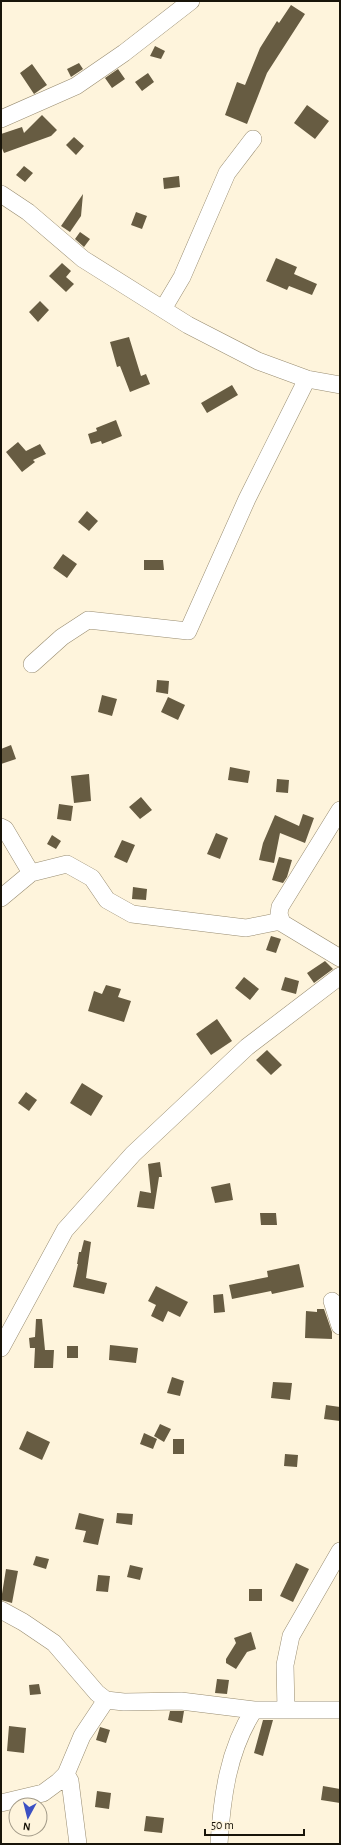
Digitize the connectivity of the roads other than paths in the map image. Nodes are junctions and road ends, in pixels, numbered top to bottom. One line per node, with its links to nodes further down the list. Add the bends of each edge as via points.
1 (191, 1): 2 (street, via 124,54 76,86)
2 (1, 119)
3 (254, 138): 5 (street, via 227,173 182,277)
4 (1, 194): 5 (street, via 28,212 83,259)
5 (163, 309): 6 (street, via 188,325 258,361)
6 (307, 379): 7 (street); 8 (street, via 247,499 188,631 88,620 62,637)
7 (340, 385)
8 (32, 664)
9 (340, 810): 13 (street, via 280,908)
10 (1, 827): 11 (street, via 5,829)
11 (31, 873): 12 (street); 13 (street, via 67,864 92,878 107,900 132,914 246,928)
12 (1, 898)
13 (281, 921): 14 (street, via 282,924)
14 (340, 958)
15 (340, 976): 18 (street, via 246,1047 132,1154 65,1230)
16 (332, 1300): 17 (street)
17 (340, 1326)
18 (1, 1348)
19 (340, 1551): 23 (street, via 291,1636 285,1664)
20 (1, 1610): 21 (street, via 54,1643)
21 (106, 1700): 22 (street, via 181,1701); 25 (street, via 82,1736)
22 (254, 1710): 23 (street); 28 (street, via 242,1728 232,1758 221,1807)
23 (286, 1710): 24 (street)
24 (340, 1710)
25 (66, 1774): 26 (street, via 43,1793); 27 (street, via 70,1781)
26 (1, 1803)
27 (78, 1844)
28 (219, 1844)

